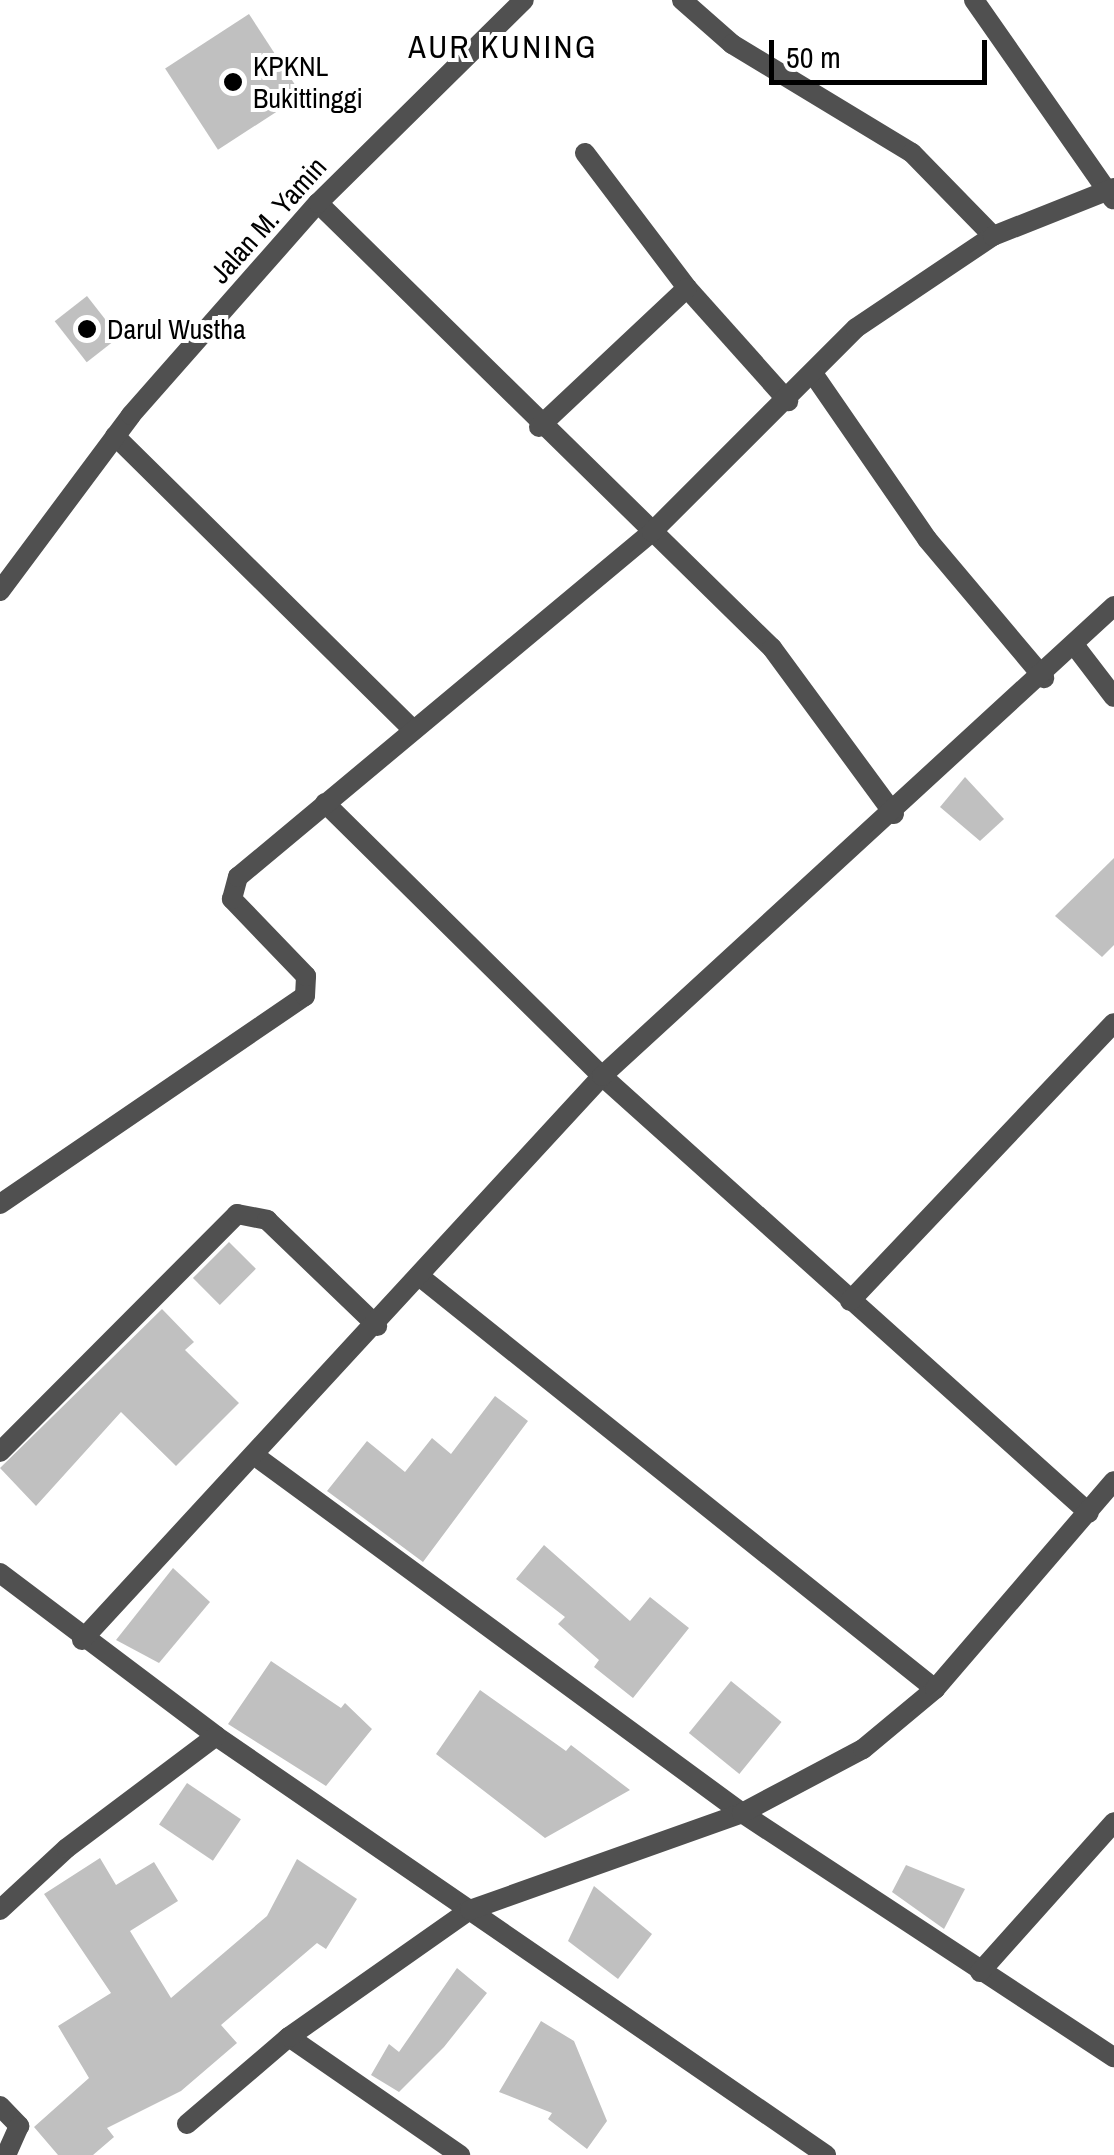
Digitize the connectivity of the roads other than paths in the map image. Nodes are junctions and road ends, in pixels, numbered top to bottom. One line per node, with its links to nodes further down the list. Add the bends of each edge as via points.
1 (682, 0): 7 (street, via 732,44 912,154)
2 (974, 0): 5 (street)
3 (520, 1): 6 (street, Jalan M. Yamin)
4 (585, 153): 8 (street)
5 (1112, 193): 7 (street)
6 (318, 202): 11 (street); 12 (street, Jalan M. Yamin)
7 (993, 236): 9 (street, via 856,328)
8 (687, 288): 10 (street); 11 (street)
9 (814, 375): 10 (street); 17 (street, via 927,538)
10 (788, 401): 13 (street)
11 (540, 427): 13 (street)
12 (115, 436): 14 (street, Jalan M. Yamin); 19 (street)
13 (652, 532): 19 (street); 21 (street, via 772,648)
14 (0, 591)
15 (1114, 606): 16 (street)
16 (1076, 646): 17 (street); 18 (street)
17 (1044, 678): 21 (street)
18 (1114, 696)
19 (413, 730): 20 (street)
20 (325, 803): 23 (street); 24 (street, via 231,888 240,910 306,976 305,996)
21 (894, 814): 23 (street)
22 (1114, 1024): 26 (street)
23 (602, 1076): 25 (street); 26 (street)
24 (0, 1204)
25 (419, 1276): 27 (street); 34 (street)
26 (850, 1300): 31 (street)
27 (377, 1326): 28 (street, via 267,1220 238,1214); 29 (street)
28 (0, 1452)
29 (254, 1455): 33 (street); 36 (street)
30 (1114, 1480): 31 (street)
31 (1089, 1512): 34 (street)
32 (0, 1573): 33 (street)
33 (82, 1640): 35 (street)
34 (935, 1690): 36 (street, via 863,1750)
35 (216, 1736): 38 (street); 39 (street)
36 (742, 1814): 39 (street); 40 (street)
37 (1114, 1822): 40 (street)
38 (4, 1898)
39 (470, 1910): 41 (street); 47 (street)
40 (980, 1972): 42 (street)
41 (289, 2037): 44 (street); 46 (street)
42 (1114, 2057)
43 (0, 2106): 45 (street, via 19,2126)
44 (187, 2124)
45 (6, 2155)
46 (460, 2155)
47 (826, 2155)

